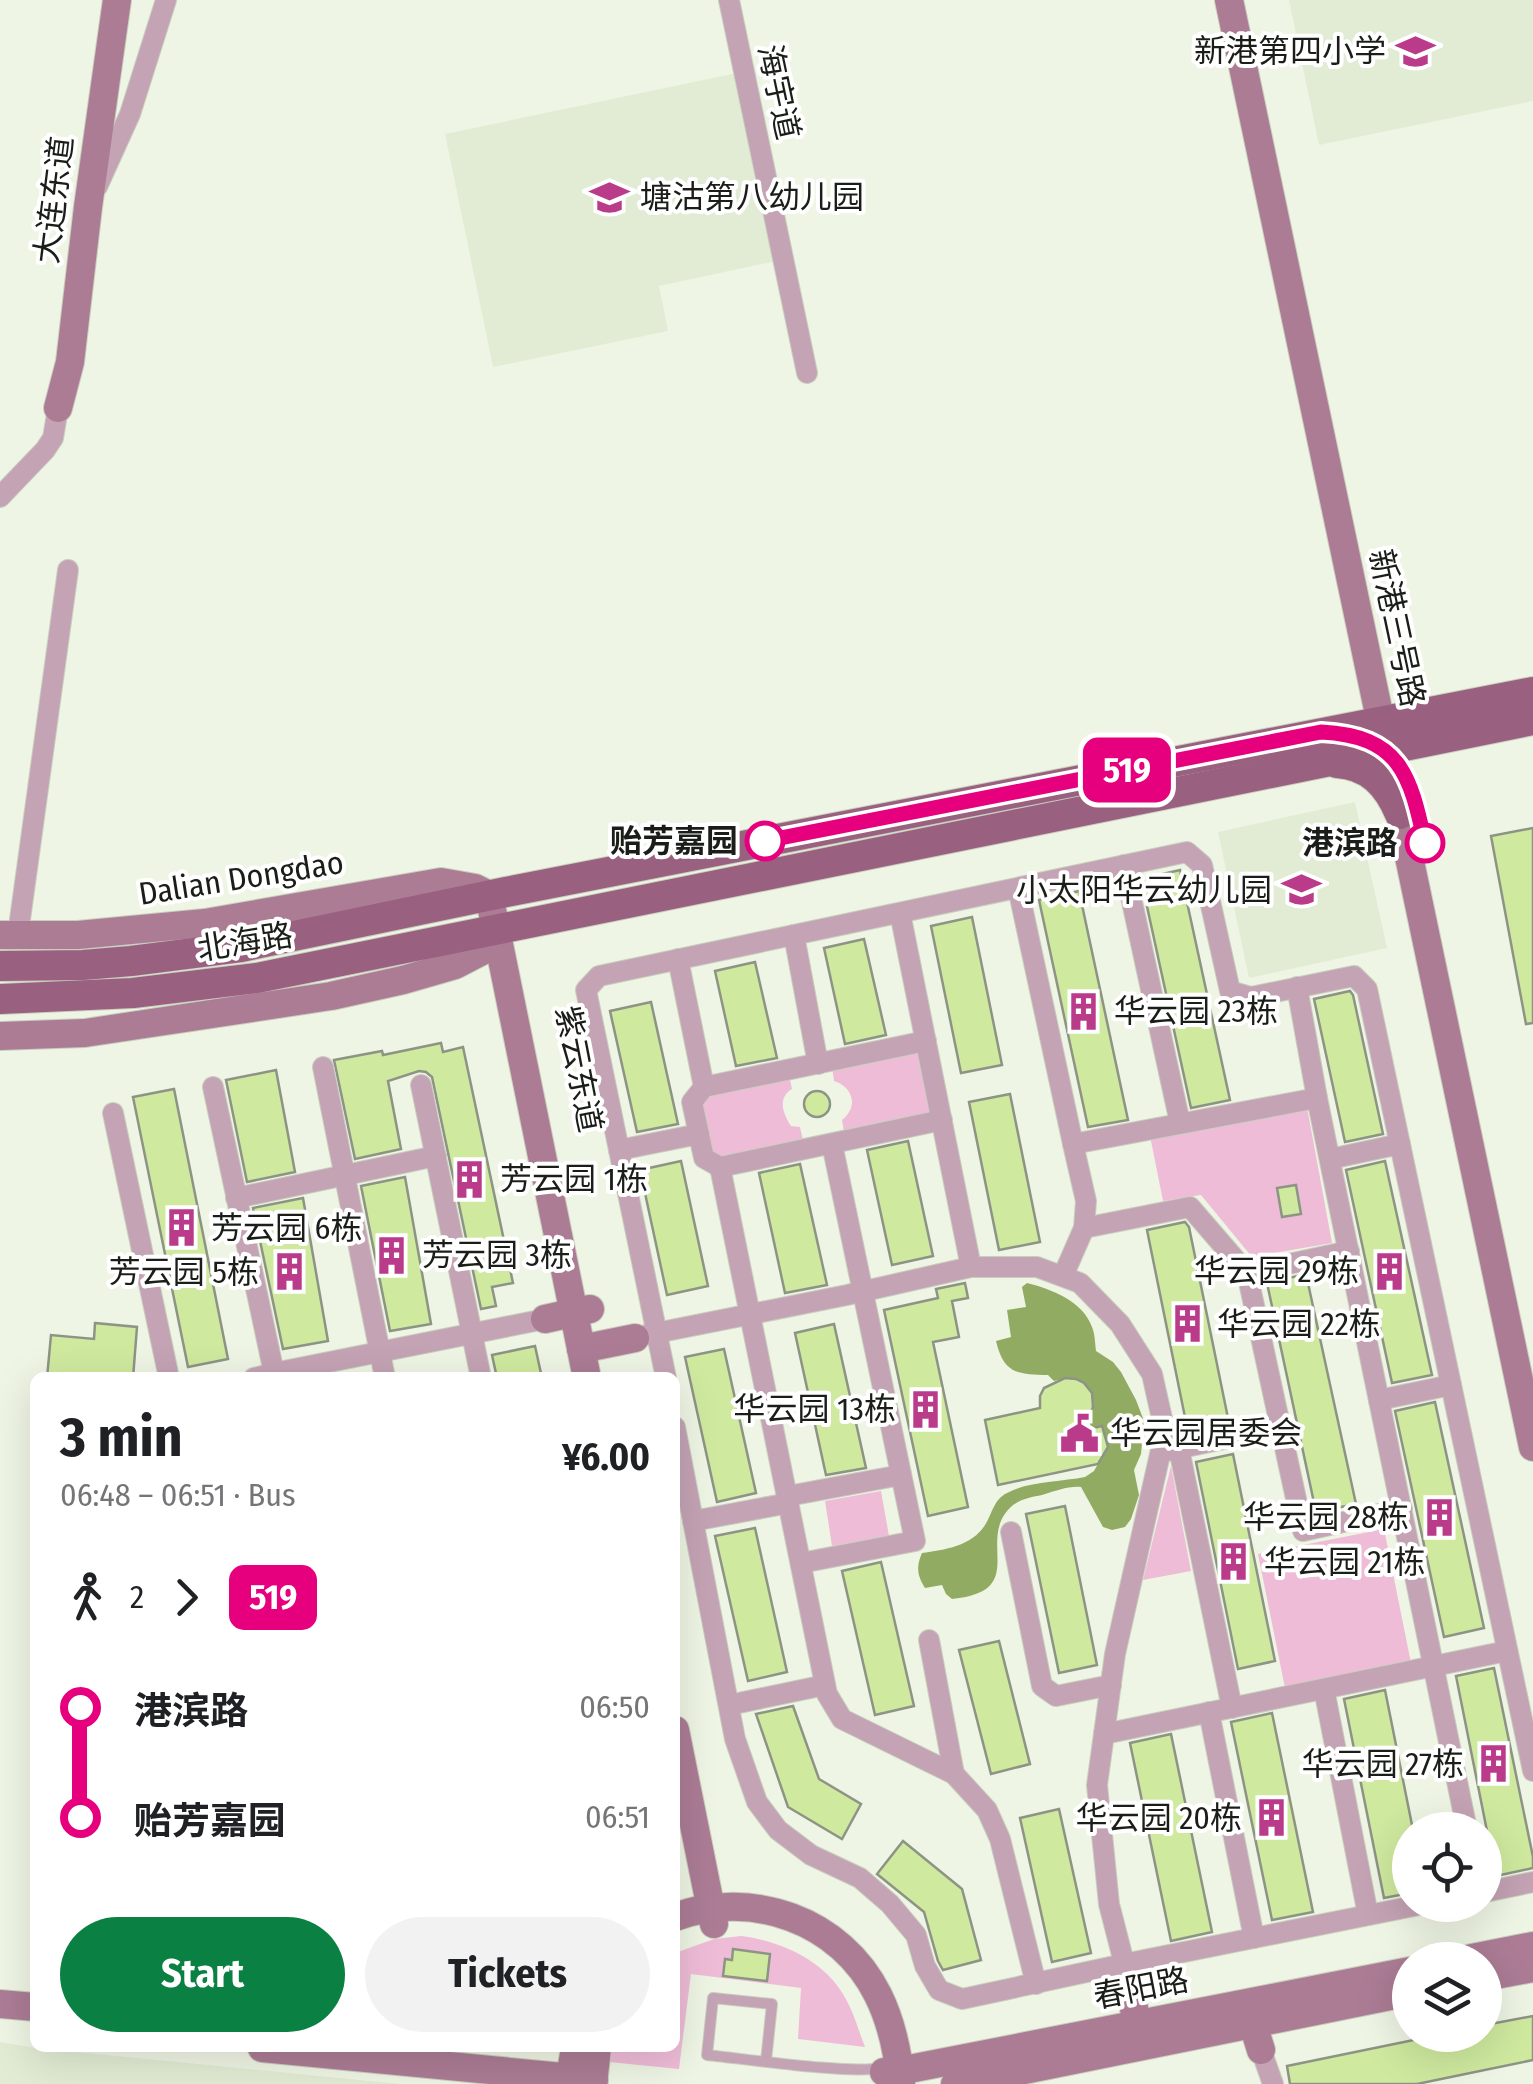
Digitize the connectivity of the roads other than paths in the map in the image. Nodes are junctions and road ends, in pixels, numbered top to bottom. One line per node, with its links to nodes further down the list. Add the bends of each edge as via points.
1 (117, 0): 6 (main road, 大连东道)
2 (166, 0): 6 (street, via 130,114)
3 (732, 0): 7 (street, 海宇道)
4 (1229, 0): 13 (main road, 新港三号路)
5 (1246, 0): 13 (main road, 新港三号路)
6 (88, 207): 8 (main road, 大连东道, via 70,362)
7 (811, 372)
8 (58, 408): 9 (street, via 42,439); 10 (street, via 46,450)
9 (0, 485)
10 (0, 497)
11 (68, 570): 24 (street)
12 (1533, 692): 13 (main road)
13 (1390, 719): 15 (main road); 16 (main road, 新港三号路)
14 (1533, 720): 16 (main road)
15 (1321, 732): 16 (main road); 21 (main road)
16 (1396, 749): 17 (main road); 18 (main road, 新港三号路)
17 (1329, 762): 18 (main road, via 1370,772); 23 (main road)
18 (1409, 813): 64 (main road, 新港三号路); 77 (main road, 新港三号路)
19 (1124, 866): 20 (street); 28 (street, via 1188,852 1202,865 1230,991 1251,997); 40 (street)
20 (1018, 888): 22 (street); 43 (street)
21 (498, 893): 23 (main road, 紫云东道); 24 (main road, Dalian Dongdao, via 441,882 206,922); 27 (main road, 北海路, via 241,947 130,961)
22 (900, 912): 25 (street); 31 (street)
23 (506, 928): 29 (main road, 北海路, via 237,980 133,993); 30 (main road, via 455,965 331,996 85,1033); 57 (main road, 紫云东道)
24 (9, 934)
25 (794, 935): 26 (street); 32 (street)
26 (678, 959): 36 (street); 45 (street, via 599,976 586,990)
27 (0, 966)
28 (1297, 988): 37 (street); 44 (street, via 1354,976 1368,990)
29 (0, 998)
30 (0, 1036)
31 (926, 1041): 32 (street); 39 (street)
32 (818, 1064): 36 (street)
33 (323, 1067): 49 (street)
34 (421, 1085): 46 (street)
35 (212, 1088): 50 (street)
36 (704, 1088): 41 (street, via 692,1102)
37 (1317, 1098): 40 (street); 47 (street)
38 (113, 1113): 66 (street)
39 (942, 1120): 42 (street); 53 (street)
40 (1180, 1123): 43 (street)
41 (698, 1134): 45 (street); 48 (street, via 704,1158)
42 (832, 1144): 48 (street); 56 (street)
43 (1073, 1144): 51 (street, via 1086,1201)
44 (1400, 1144): 47 (street); 74 (street)
45 (619, 1150): 61 (street)
46 (436, 1156): 49 (street); 60 (street)
47 (1330, 1159): 52 (street)
48 (720, 1168): 58 (street)
49 (345, 1175): 50 (street); 63 (street)
50 (236, 1198): 67 (street)
51 (1084, 1228): 54 (street, via 1190,1207); 55 (street)
52 (1349, 1251): 54 (street); 75 (street)
53 (971, 1267): 55 (street, via 1037,1267); 56 (street)
54 (1247, 1273): 76 (street)
55 (1063, 1276): 78 (street, via 1080,1283 1120,1324 1152,1374)
56 (863, 1291): 58 (street); 80 (street)
57 (583, 1310): 59 (main road); 62 (main road, 紫云东道)
58 (752, 1314): 61 (street); 81 (street)
59 (545, 1318): 60 (street)
60 (472, 1333): 63 (street); 70 (street)
61 (646, 1336): 62 (main road); 73 (street)
62 (590, 1347): 71 (main road, 紫云东道); 72 (main road, 紫云东道)
63 (380, 1352): 65 (street); 69 (street)
64 (1533, 1362)
65 (346, 1368): 68 (street)
66 (168, 1372)
67 (267, 1372)
68 (307, 1372)
69 (383, 1372)
70 (480, 1372)
71 (588, 1372)
72 (602, 1372)
73 (663, 1372)
74 (1451, 1385): 75 (street); 87 (street)
75 (1380, 1400): 82 (street)
76 (1280, 1428): 78 (street); 82 (street, via 1302,1531)
77 (1533, 1447)
78 (1170, 1451): 89 (street); 93 (street)
79 (680, 1453): 83 (street)
80 (901, 1475): 81 (street); 85 (street, via 915,1541)
81 (788, 1500): 83 (street); 85 (street)
82 (1402, 1510): 88 (street)
83 (693, 1521): 92 (street)
84 (1011, 1532): 89 (street, via 1042,1686 1056,1696)
85 (801, 1563): 90 (street)
86 (929, 1640): 98 (street)
87 (1508, 1650): 88 (street); 97 (street)
88 (1434, 1666): 91 (street); 99 (street)
89 (1111, 1684): 95 (street)
90 (825, 1685): 92 (street); 98 (street, via 842,1719)
91 (1324, 1689): 93 (street); 105 (street)
92 (729, 1706): 114 (street, via 757,1802 778,1830 860,1878 890,1904 916,1935 939,1990 962,1999)
93 (1232, 1708): 94 (street)
94 (1209, 1712): 95 (street); 107 (street)
95 (1104, 1734): 113 (street, via 1096,1785 1109,1904)
96 (680, 1764): 101 (main road)
97 (1533, 1772)
98 (954, 1774): 114 (street, via 988,1810 1000,1839)
99 (1463, 1812)
100 (680, 1820): 101 (main road)
101 (695, 1867): 106 (main road); 106 (main road, via 732,1901)
102 (1533, 1882): 103 (street)
103 (1502, 1888)
104 (1392, 1910): 105 (street)
105 (1368, 1915): 107 (street)
106 (708, 1917): 126 (main road, via 777,1930 827,1956 867,2007)
107 (1254, 1938): 113 (street)
108 (1533, 1946): 109 (main road)
109 (1502, 1952)
110 (1533, 1968): 111 (main road)
111 (1502, 1974)
112 (1392, 1975): 118 (main road, 春阳路)
113 (1127, 1977): 114 (street); 121 (main road)
114 (1036, 1984)
115 (1392, 1994): 118 (main road, 春阳路)
116 (0, 2004): 117 (main road)
117 (30, 2007)
118 (1249, 2014): 121 (main road, 春阳路); 122 (main road)
119 (0, 2023): 120 (main road)
120 (30, 2026)
121 (1138, 2035): 126 (main road, 春阳路); 128 (main road, 春阳路)
122 (1261, 2050): 129 (street)
123 (326, 2052): 127 (main road)
124 (488, 2052): 127 (main road)
125 (766, 2061): 125 (lane, via 772,2004 714,1998 707,2055); 126 (lane)
126 (887, 2067)
127 (583, 2068)
128 (955, 2084)
129 (1272, 2084)

